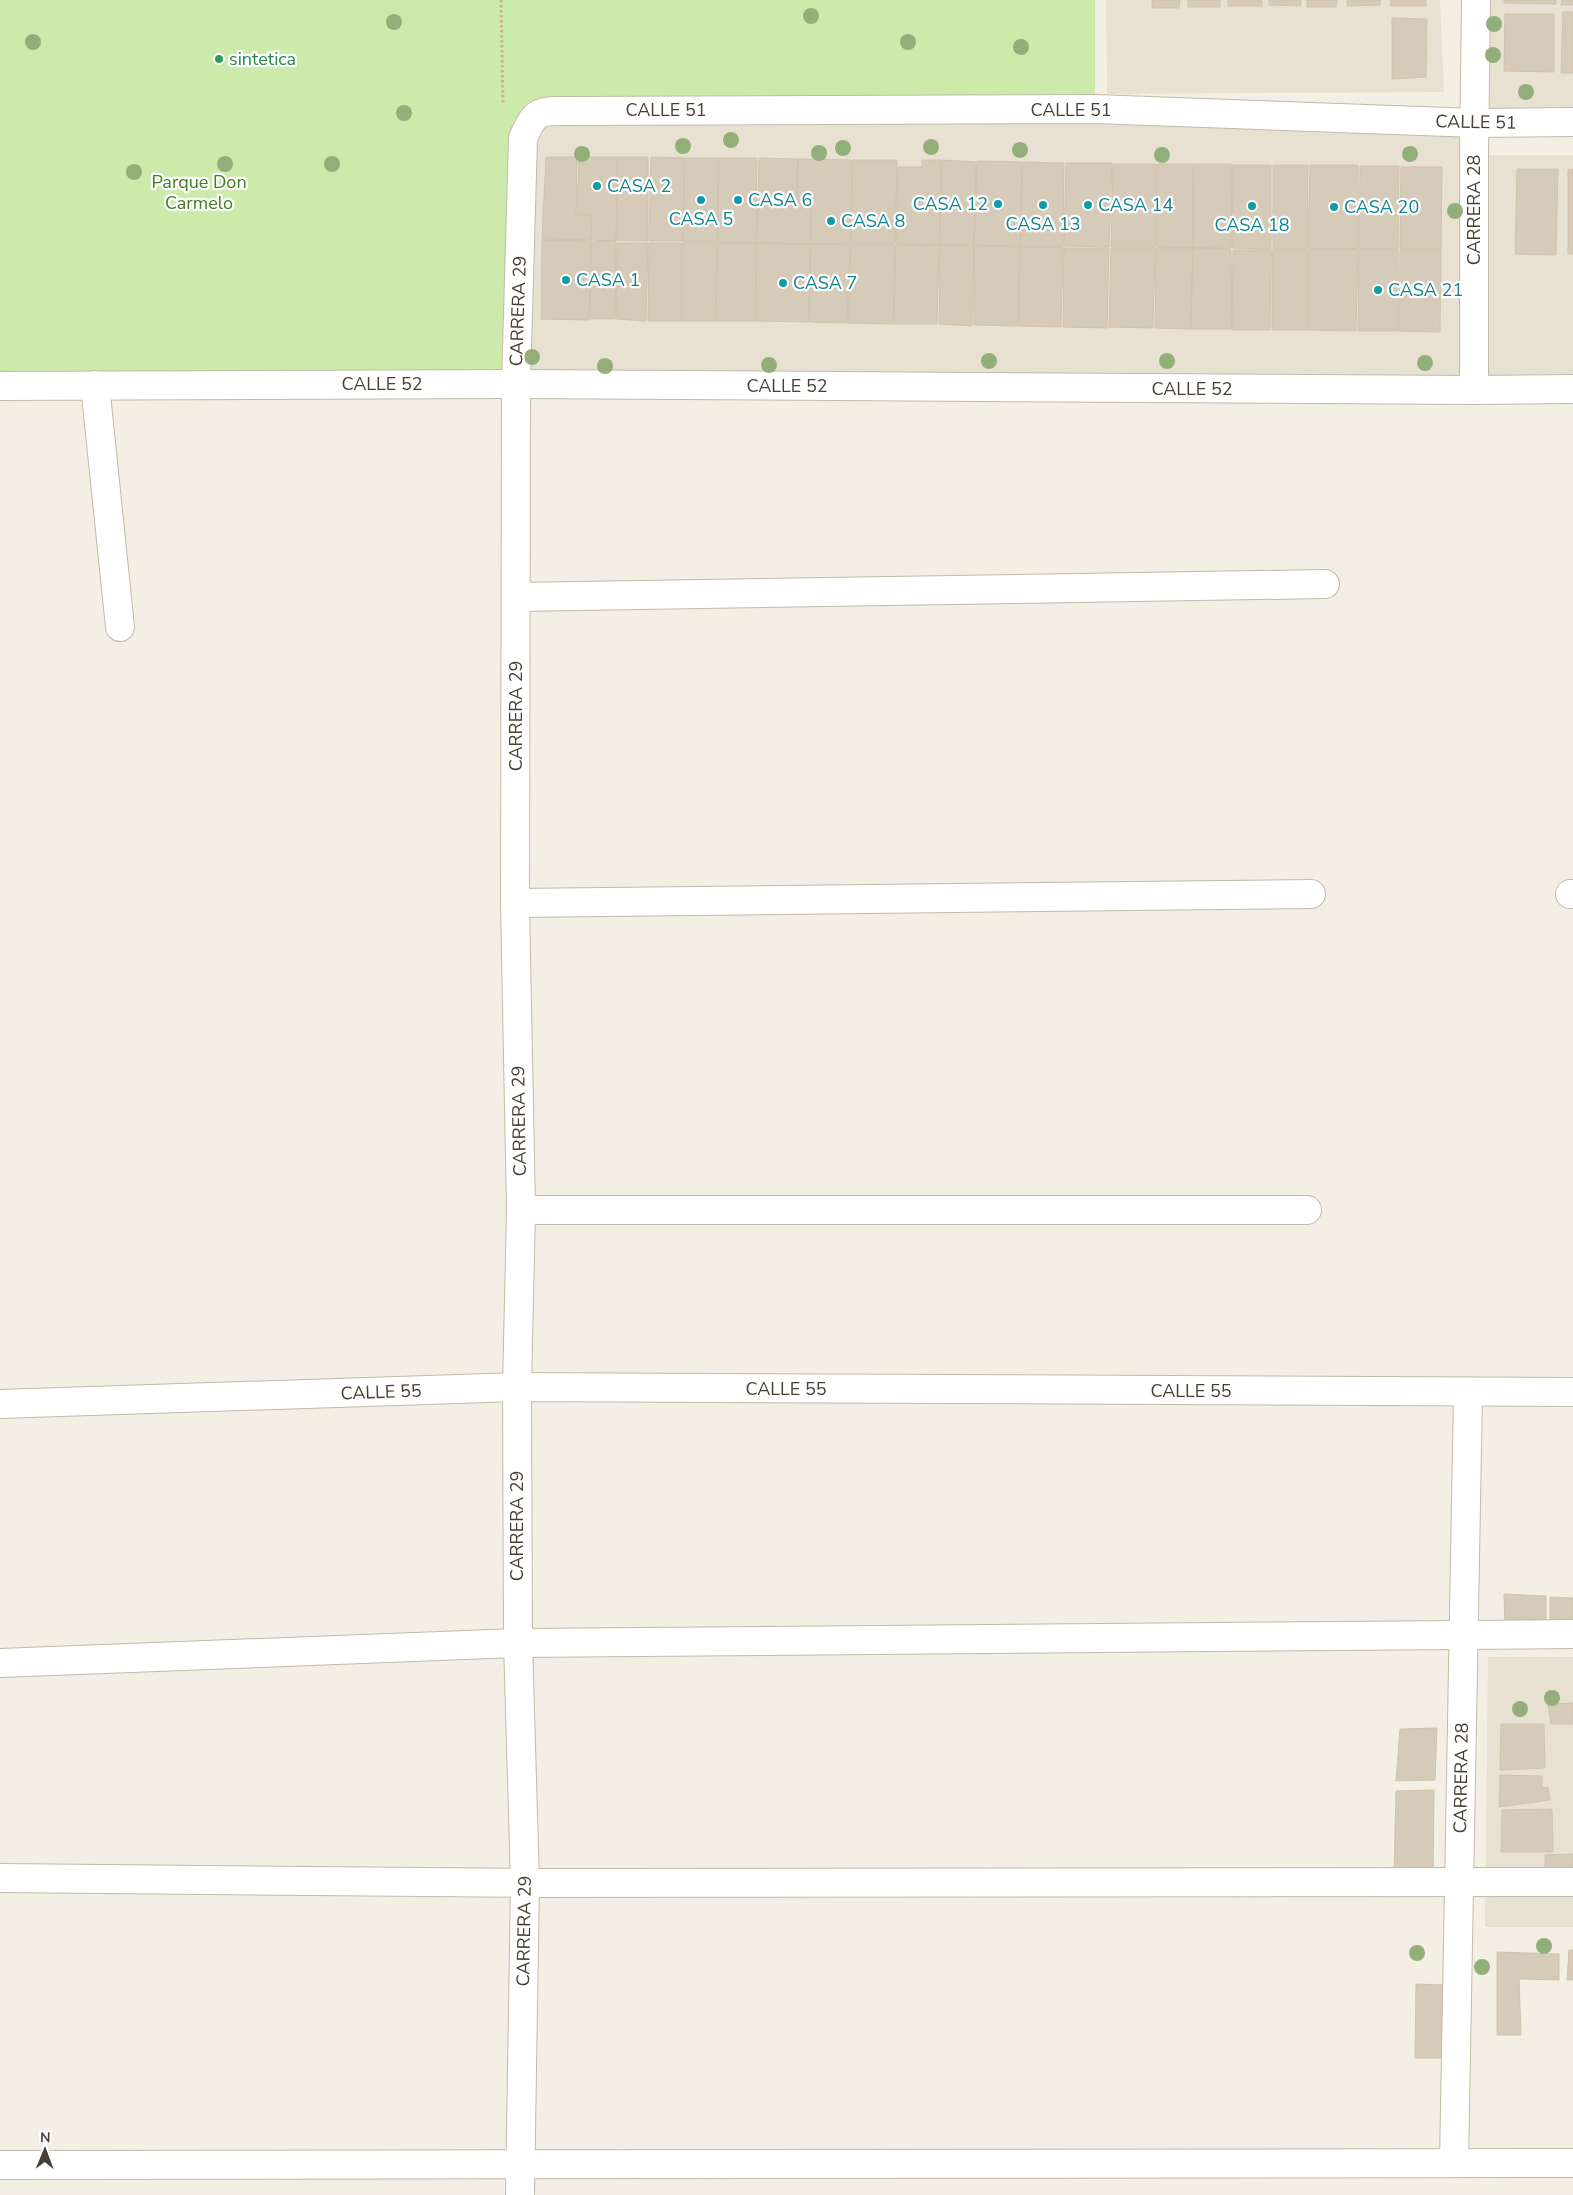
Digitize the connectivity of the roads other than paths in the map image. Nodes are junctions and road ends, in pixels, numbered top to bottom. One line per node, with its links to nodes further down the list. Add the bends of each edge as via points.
1 (1476, 0): 4 (street, CARRERA 28)
2 (569, 111): 4 (street, CALLE 51, via 1095,109); 5 (street, CARRERA 29, via 542,111 531,120 523,138)
3 (1573, 122): 4 (street, CALLE 51)
4 (1476, 124): 9 (street, CARRERA 28)
5 (516, 384): 6 (street, CALLE 52); 9 (street, CALLE 52); 11 (street, CARRERA 29)
6 (95, 385): 7 (street, CALLE 52); 12 (street)
7 (0, 386)
8 (1573, 389): 9 (street, CALLE 52)
9 (1474, 390)
10 (1325, 584): 11 (street)
11 (517, 597): 14 (street, CARRERA 29)
12 (120, 627)
13 (1311, 894): 14 (street)
14 (515, 903): 15 (street, CARRERA 29)
15 (520, 1210): 16 (street); 17 (street, CARRERA 29)
16 (1308, 1210)
17 (517, 1387): 19 (street, CALLE 55); 20 (street, CALLE 55); 23 (street, CARRERA 29)
18 (1573, 1392): 19 (street, CALLE 55)
19 (1468, 1393): 22 (street, CARRERA 28)
20 (0, 1404)
21 (1573, 1634): 22 (street)
22 (1464, 1635): 23 (street); 26 (street, CARRERA 28)
23 (518, 1642): 24 (street); 28 (street, CARRERA 29)
24 (0, 1663)
25 (0, 1878): 28 (street)
26 (1459, 1882): 27 (street); 28 (street); 29 (street, CARRERA 28)
27 (1573, 1882)
28 (525, 1883): 31 (street, CARRERA 29)
29 (1454, 2163): 30 (street); 31 (street)
30 (1573, 2163)
31 (520, 2164): 32 (street); 33 (street, CARRERA 29)
32 (0, 2165)
33 (520, 2195)

